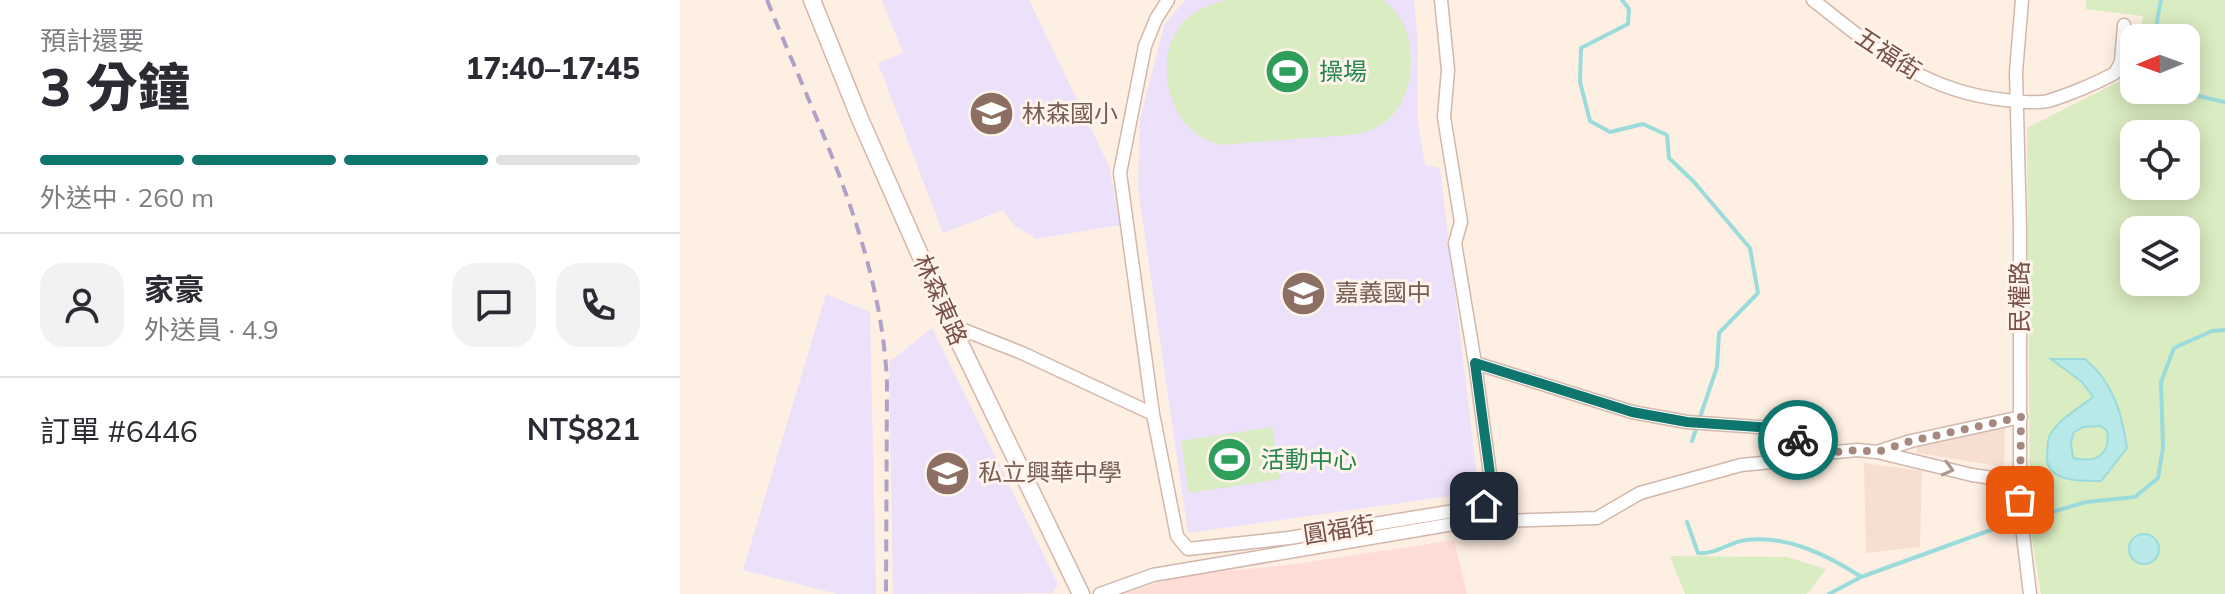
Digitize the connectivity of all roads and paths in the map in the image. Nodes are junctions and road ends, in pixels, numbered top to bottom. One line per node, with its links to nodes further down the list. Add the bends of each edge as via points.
1 (812, 0): 8 (main road, 林森東路)
2 (1168, 0): 10 (street, via 1145,46 1120,173)
3 (1441, 0): 9 (street, via 1448,70 1444,117 1461,222 1455,243)
4 (1813, 0): 7 (street, 五福街, via 1919,77)
5 (2022, 0): 7 (street, 民權路)
6 (2120, 64): 7 (street, 五福街, via 2115,73 2045,102)
7 (2018, 101): 11 (street, 民權路)
8 (951, 325): 10 (street); 15 (main road, 林森東路)
9 (1475, 363): 10 (street, 圓福街, via 1493,496 1484,506 1289,538 1188,549 1177,536); 13 (street, 圓福街, via 1632,412 1773,428)
10 (1153, 414)
11 (2021, 417): 12 (street, 圓福街); 14 (street, 民權路)
12 (1877, 452): 13 (street, 圓福街); 14 (street, 圓福街, one-way to 14)
13 (1826, 453): 16 (street, 圓福街, via 1741,465 1640,493 1597,518 1465,522 1153,575)
14 (2020, 482): 17 (street, 民權路)
15 (1081, 594)
16 (1100, 594)
17 (2030, 594)

